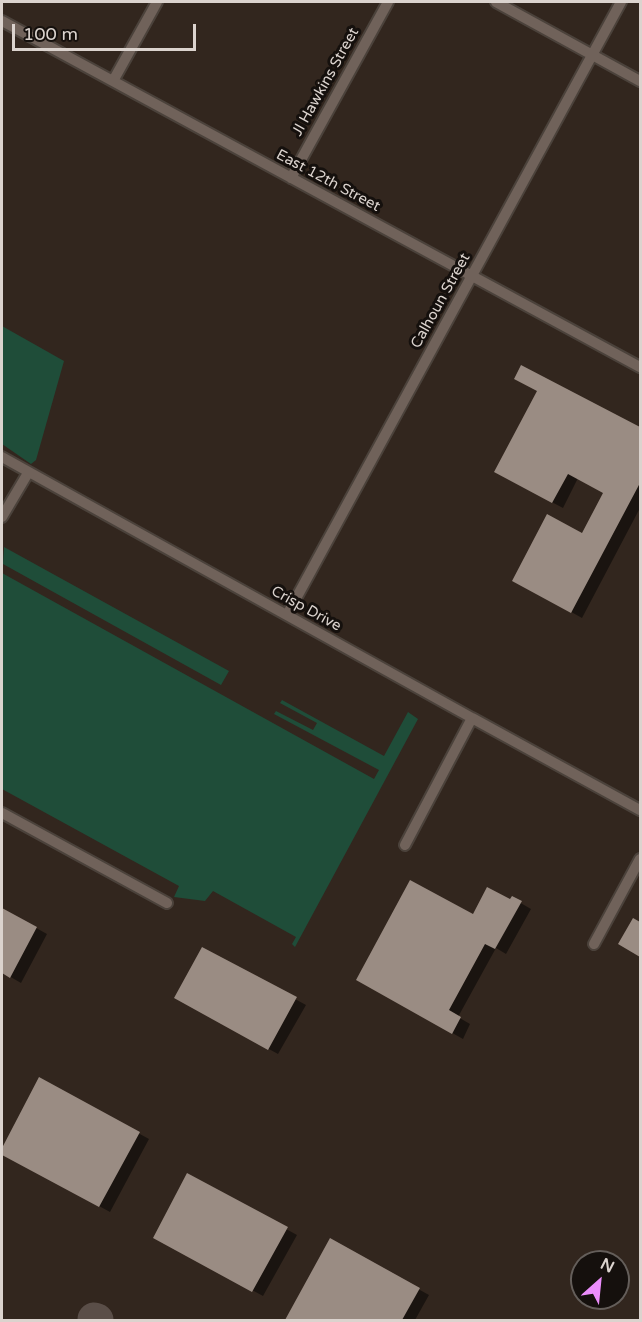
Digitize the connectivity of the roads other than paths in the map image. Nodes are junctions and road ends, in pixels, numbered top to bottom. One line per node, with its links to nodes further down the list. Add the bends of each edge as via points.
1 (157, 2): 7 (street)
2 (388, 2): 9 (street, Jl Hawkins Street)
3 (496, 2): 6 (street)
4 (621, 2): 6 (street, Calhoun Street)
5 (2, 21): 7 (street, East 12th Street)
6 (592, 54): 8 (street); 10 (street, Calhoun Street)
7 (113, 81): 9 (street, East 12th Street)
8 (640, 81)
9 (291, 178): 10 (street, East 12th Street)
10 (472, 276): 11 (street, East 12th Street); 15 (street, Calhoun Street)
11 (640, 367)
12 (2, 456): 13 (street, Crisp Drive)
13 (28, 473): 14 (street); 15 (street, Crisp Drive)
14 (2, 517)
15 (287, 615): 16 (street, Crisp Drive)
16 (472, 718): 17 (street, Crisp Drive); 19 (street)
17 (640, 810)
18 (2, 813): 21 (street)
19 (405, 844)
20 (640, 859): 22 (street)
21 (167, 903)
22 (594, 944)

